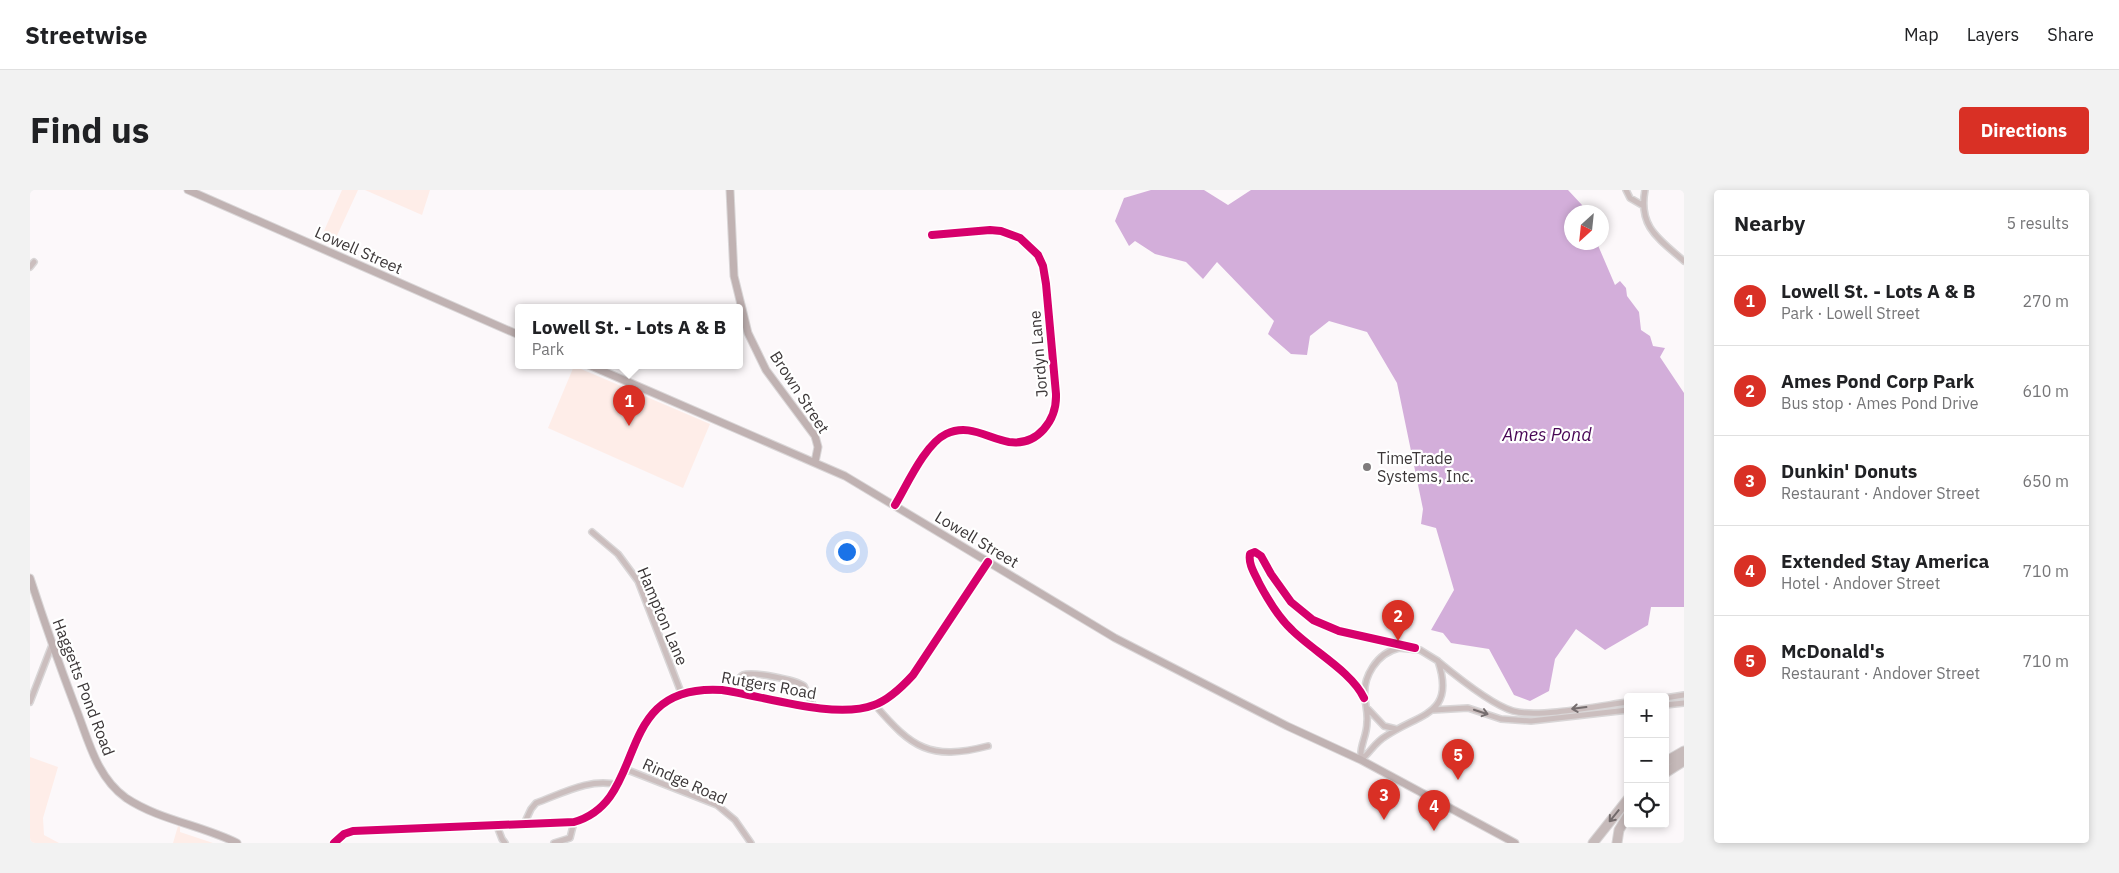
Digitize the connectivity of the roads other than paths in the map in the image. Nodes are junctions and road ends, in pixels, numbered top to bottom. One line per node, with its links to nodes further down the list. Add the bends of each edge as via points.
1 (188, 190): 10 (main road, Lowell Street)
2 (730, 190): 8 (main road, Brown Street, via 734,276)
3 (1626, 190): 5 (street, via 1630,198)
4 (1645, 190): 5 (street)
5 (1642, 205): 7 (street, via 1650,231)
6 (932, 235): 13 (street, Jordyn Lane, via 1001,231 1020,238 1038,255 1046,284 1056,409 1042,432 1020,442 964,429 941,436 927,452)
7 (1684, 261)
8 (741, 304)
9 (743, 314): 12 (main road, Brown Street, via 766,370 815,436 818,447)
10 (515, 333)
11 (598, 369): 12 (main road, Lowell Street)
12 (815, 462): 13 (main road, Lowell Street)
13 (895, 505): 15 (main road, Lowell Street)
14 (592, 532): 21 (street, Hampton Lane, via 618,554 638,581)
15 (988, 562): 28 (street, Rutgers Road, via 913,675 899,689); 37 (main road, Lowell Street, via 1132,648)
16 (30, 578): 17 (main road, Haggetts Pond Road)
17 (52, 645): 25 (street); 50 (main road, Haggetts Pond Road, via 96,761 115,789 151,812)
18 (1415, 648): 19 (street); 24 (street, via 1399,648 1383,655 1368,676); 24 (street, via 1339,632 1313,620 1283,592 1261,556 1255,552 1250,554 1254,574 1283,621 1348,678)
19 (1438, 661): 26 (street, one-way to 19, via 1548,712 1514,711 1500,705); 32 (street, via 1443,688)
20 (734, 692): 21 (street, Rutgers Road, via 705,689); 31 (street, Rutgers Road); 31 (street, Rutgers Road, via 739,678 747,674 795,681 804,686)
21 (682, 695): 40 (street, Rutgers Road, via 671,699 647,720)
22 (1684, 695): 23 (street)
23 (1669, 697)
24 (1364, 698): 29 (street)
25 (30, 702)
26 (1624, 702)
27 (1684, 703): 30 (street)
28 (874, 705): 31 (street, Rutgers Road, via 853,710); 35 (street, via 908,739 924,749 956,752)
29 (1366, 705): 34 (street, via 1381,725); 37 (street, via 1364,741 1359,749)
30 (1669, 705)
31 (814, 707)
32 (1433, 710): 33 (street, one-way to 33, via 1468,708 1501,719 1531,721); 34 (street)
33 (1624, 710)
34 (1396, 730): 37 (street, via 1376,743)
35 (988, 746)
36 (1684, 751): 38 (highway)
37 (1361, 760): 55 (main road, Lowell Street)
38 (1669, 760)
39 (1684, 760): 41 (highway)
40 (625, 769): 42 (street, Rutgers Road); 54 (street, Rindge Road, via 717,805 735,820)
41 (1669, 770)
42 (618, 785): 44 (street, Rutgers Road, via 597,812); 46 (street, via 605,782 590,784 536,803)
43 (1624, 804): 49 (highway, one-way to 49)
44 (574, 822): 46 (street, Rutgers Road); 53 (street, via 570,838)
45 (1624, 822): 48 (highway)
46 (524, 824): 47 (street, Rutgers Road)
47 (497, 826): 51 (street, Rutgers Road, via 353,831); 52 (street)
48 (1619, 830): 58 (highway); 59 (highway)
49 (1600, 834): 56 (highway); 57 (highway)
50 (238, 843)
51 (334, 843)
52 (505, 843)
53 (554, 843)
54 (751, 843)
55 (1515, 843)
56 (1587, 843)
57 (1593, 843)
58 (1611, 843)
59 (1617, 843)

